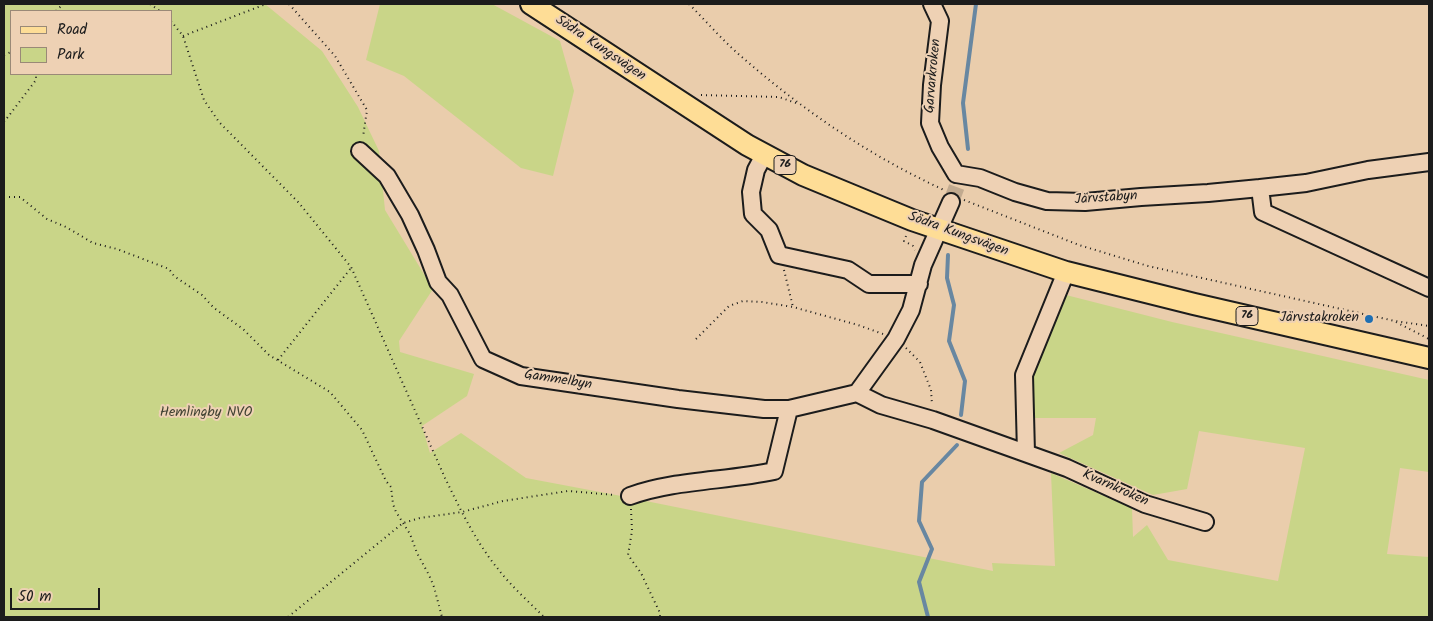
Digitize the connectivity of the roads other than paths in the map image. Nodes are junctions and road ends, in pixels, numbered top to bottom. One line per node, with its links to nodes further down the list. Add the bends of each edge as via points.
1 (531, 4): 4 (main road, Södra Kungsvägen / 76)
2 (932, 4): 7 (street, Garvarkroken, via 940,21 930,123)
3 (360, 151): 14 (street, Gammelbyn, via 387,176 410,215 438,282 450,295 483,359 521,376 678,399)
4 (764, 155): 8 (main road, Södra Kungsvägen / 76, via 839,191); 10 (street, via 756,170 751,192 753,214 769,230 780,255 848,270 869,284)
5 (1429, 162): 6 (street, Järvstabyn)
6 (1260, 188): 7 (street, Järvstabyn, via 1085,202 1047,201 980,178); 11 (street, via 1263,212)
7 (955, 191): 8 (street)
8 (939, 228): 9 (main road, Södra Kungsvägen / 76); 10 (street)
9 (1066, 272): 12 (main road, Södra Kungsvägen / 76); 15 (street, via 1024,376)
10 (920, 277): 13 (street, via 911,310 896,339)
11 (1429, 288)
12 (1429, 358)
13 (857, 393): 14 (street, Gammelbyn); 15 (street, Kvarnkroken, via 881,405)
14 (789, 409): 16 (street, via 774,471)
15 (1026, 453): 17 (street, Kvarnkroken, via 1145,504)
16 (630, 496)
17 (1204, 522)

